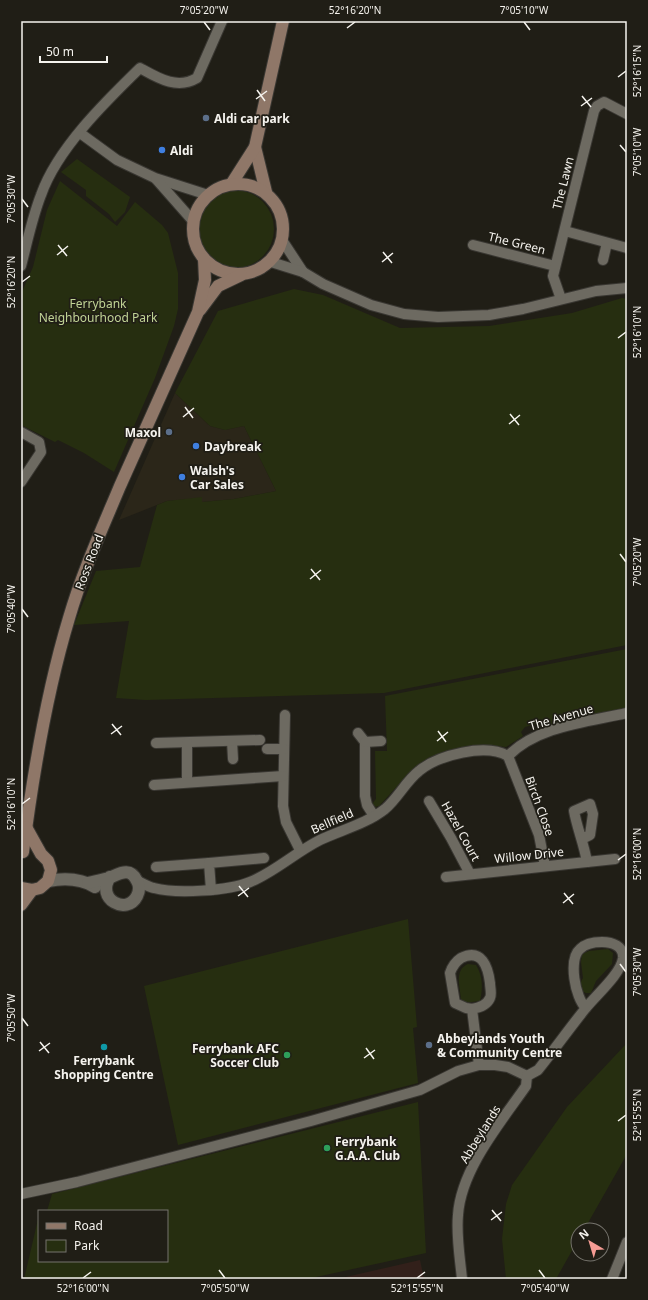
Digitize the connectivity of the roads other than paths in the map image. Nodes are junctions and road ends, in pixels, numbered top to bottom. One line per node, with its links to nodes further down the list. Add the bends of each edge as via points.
1 (222, 21): 4 (street, via 197,78 190,83 171,83 140,68 107,100)
2 (283, 21): 5 (main road)
3 (627, 114): 11 (street, The Lawn, via 604,102 594,111)
4 (80, 133): 6 (street, via 117,160); 19 (street, via 51,174 41,195)
5 (255, 147): 7 (main road); 8 (main road)
6 (155, 178): 9 (street); 10 (street)
7 (232, 183): 8 (main road, via 248,184); 9 (main road)
8 (266, 192): 12 (main road, via 282,214)
9 (208, 195): 10 (main road, via 200,204)
10 (193, 221): 16 (main road, via 195,245)
11 (565, 231): 13 (street); 20 (street, The Lawn)
12 (282, 240): 18 (main road, via 281,247); 21 (street)
13 (607, 243): 15 (street); 17 (street)
14 (473, 245): 20 (street, The Green)
15 (627, 248)
16 (204, 259): 22 (main road, via 220,271); 25 (main road, via 205,280)
17 (603, 260)
18 (270, 262): 21 (street); 22 (main road, via 256,272)
19 (21, 266)
20 (555, 266): 24 (street, The Lawn, via 553,276)
21 (302, 272): 24 (street, via 371,305 404,314 438,317 489,315)
22 (241, 275): 25 (main road, via 218,286)
23 (627, 288): 24 (street, via 596,291)
24 (560, 299)
25 (198, 312): 45 (main road, Ross Road, via 105,521 79,588 51,688)
26 (21, 432): 27 (street, via 39,442 41,452)
27 (21, 482)
28 (627, 713): 39 (street, The Avenue, via 532,737 518,745)
29 (285, 716): 38 (street)
30 (358, 733): 34 (street)
31 (260, 740): 32 (street)
32 (232, 741): 36 (street); 40 (street)
33 (380, 741): 34 (street)
34 (365, 742): 46 (street, via 365,796)
35 (156, 743): 36 (street)
36 (187, 743): 42 (street)
37 (268, 749): 38 (street)
38 (284, 749): 41 (street)
39 (508, 756): 46 (street, Bellfield, via 490,750 436,760 418,771 385,809); 56 (street, Birch Close, via 539,835)
40 (233, 759)
41 (283, 776): 42 (street); 49 (street, via 282,806 286,822)
42 (187, 782): 43 (street)
43 (154, 785)
44 (430, 801): 58 (street, Hazel Court)
45 (24, 811): 47 (main road, Ross Road)
46 (374, 816): 49 (street, Bellfield)
47 (26, 827): 50 (main road, Ross Road); 51 (main road)
48 (582, 839): 54 (street)
49 (300, 850): 67 (street, Bellfield, via 266,874 249,882)
50 (22, 853): 51 (main road, via 32,851)
51 (45, 858): 61 (street); 62 (main road, via 51,870)
52 (264, 858): 55 (street)
53 (615, 859): 54 (street, Willow Drive)
54 (587, 862): 56 (street, Willow Drive)
55 (209, 863): 57 (street); 67 (street)
56 (545, 866): 58 (street, Willow Drive)
57 (156, 867)
58 (470, 874): 60 (street, Willow Drive)
59 (110, 877): 63 (street, via 124,872 134,876); 64 (street); 68 (street, via 106,886)
60 (446, 877)
61 (66, 878): 62 (street); 64 (street)
62 (48, 880): 66 (main road, via 40,888)
63 (137, 881): 65 (street, Bellfield); 69 (street)
64 (88, 883): 68 (street)
65 (154, 888): 67 (street, Bellfield); 69 (street)
66 (27, 889): 70 (main road)
67 (211, 890)
68 (107, 895): 69 (street, via 114,903 124,905)
69 (137, 897)
70 (21, 905)
71 (586, 1008): 71 (street, via 580,1004 576,989 573,961 577,951 584,945 598,942 616,944 622,954 621,965); 74 (street, via 538,1070)
72 (472, 1009): 72 (street, via 455,1003 450,973 458,960 471,956 486,964 491,993 487,1003); 73 (street)
73 (479, 1065): 74 (street, via 508,1067); 75 (street, via 458,1071 420,1090 311,1121 77,1182)
74 (527, 1076): 77 (street, Abbeylands, via 526,1086 480,1154 460,1199 458,1230)
75 (21, 1194)
76 (627, 1242): 78 (street)
77 (462, 1279)
78 (612, 1279)

